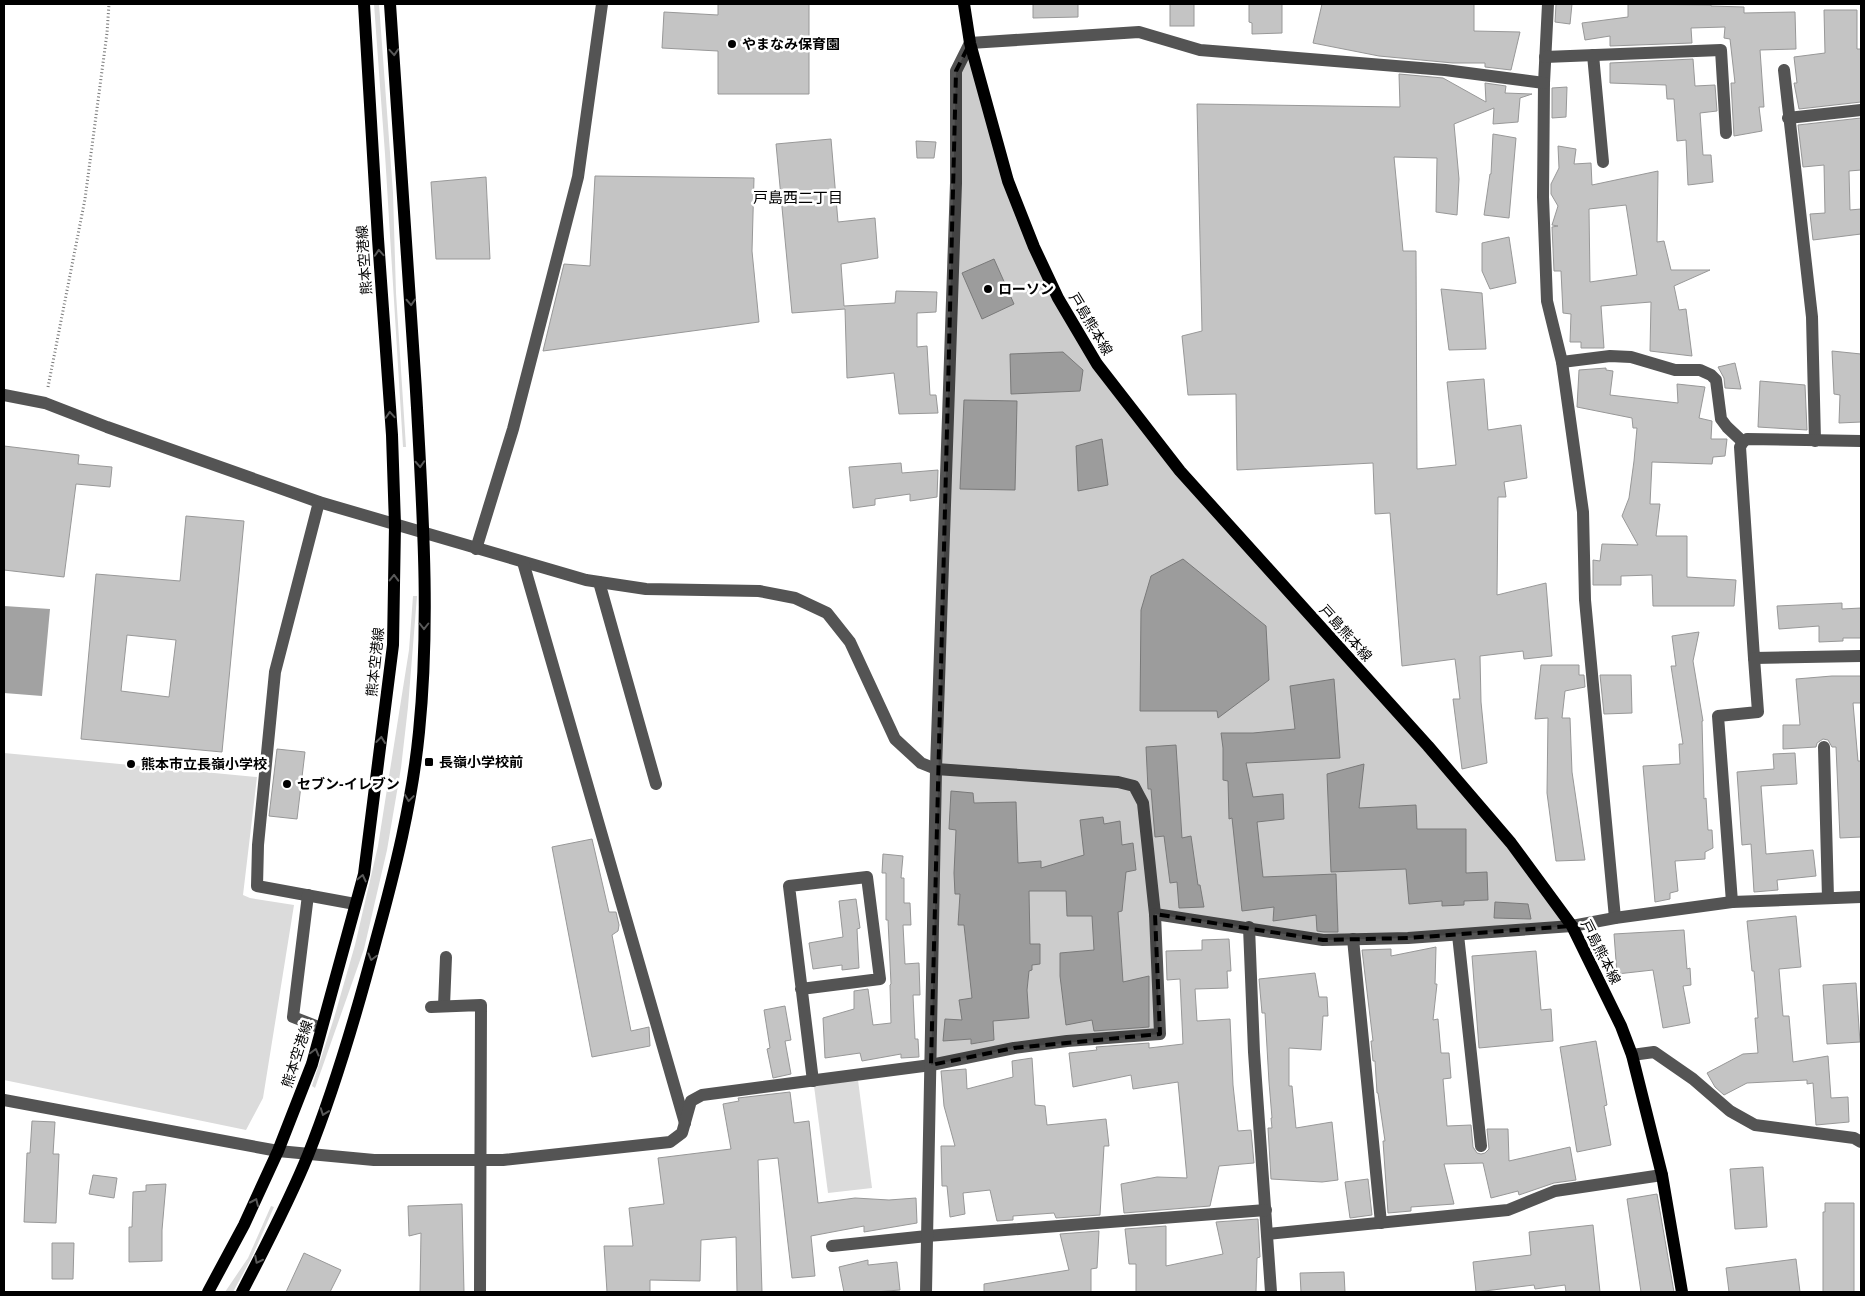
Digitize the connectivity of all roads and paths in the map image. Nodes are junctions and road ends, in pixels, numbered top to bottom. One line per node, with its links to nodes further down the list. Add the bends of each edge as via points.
1 (108, 4): 18 (path, via 108,33 85,199)
2 (364, 4): 23 (main road, 熊本空港線, one-way to 2)
3 (390, 4): 24 (main road, one-way to 24)
4 (602, 4): 25 (street, via 578,177 513,429)
5 (964, 4): 7 (main road, 戸島熊本線)
6 (1548, 4): 9 (street)
7 (970, 44): 11 (street, via 1139,32 1200,50 1445,70); 31 (street, via 956,71 956,193); 40 (main road, 戸島熊本線, via 1008,181 1034,247 1058,298 1097,364 1180,471 1511,843)
8 (1594, 55): 9 (street); 14 (street, via 1721,50); 15 (street)
9 (1545, 57): 11 (street)
10 (1784, 70): 13 (street)
11 (1544, 83): 16 (street, via 1543,197 1547,301)
12 (1861, 110): 13 (street)
13 (1788, 118): 19 (street, via 1812,317)
14 (1726, 133)
15 (1603, 162)
16 (1562, 362): 21 (street, via 1610,356 1675,370 1700,370 1716,380 1721,419); 39 (street, via 1583,512 1585,600)
17 (4, 396): 18 (street)
18 (45, 403): 22 (street)
19 (1815, 441): 20 (street); 21 (street, via 1746,439)
20 (1861, 441)
21 (1743, 442): 29 (street, via 1740,447)
22 (319, 502): 23 (street); 33 (street, via 276,672 258,845 257,886)
23 (395, 525): 24 (street); 37 (main road, 熊本空港線, one-way to 23, via 364,874 393,645)
24 (424, 534): 25 (street); 55 (main road, one-way to 55, via 424,655 419,733 405,827 365,984)
25 (476, 548): 26 (street)
26 (523, 562): 27 (street); 51 (street)
27 (600, 582): 31 (street, via 646,589 759,591 795,598 827,613 850,642 895,739 921,763); 32 (street)
28 (1861, 656): 29 (street)
29 (1754, 658): 36 (street, via 1758,712 1718,716)
30 (1824, 747): 35 (street)
31 (936, 769): 38 (street, via 1118,782 1134,786 1143,803); 48 (street)
32 (656, 784)
33 (308, 895): 37 (street); 46 (street, via 293,1018)
34 (1861, 897): 35 (street)
35 (1828, 898): 36 (street)
36 (1732, 902): 39 (street)
37 (356, 904): 46 (main road, 熊本空港線)
38 (1154, 914): 41 (street); 48 (street, via 1160,1034 1067,1041)
39 (1615, 918): 40 (street)
40 (1572, 926): 42 (street); 47 (main road, 戸島熊本線)
41 (1249, 927): 43 (street, via 1323,940); 58 (street, via 1254,1052)
42 (1458, 935): 43 (street); 53 (street)
43 (1353, 939): 59 (street)
44 (446, 957): 56 (street, via 437,1007 481,1006)
45 (802, 989): 45 (street, via 789,886 867,877 880,979); 49 (street)
46 (321, 1028): 54 (main road, 熊本空港線, one-way to 46, via 312,1064)
47 (1632, 1054): 52 (street, via 1654,1052 1693,1079 1730,1111 1755,1125 1854,1138); 57 (main road, 戸島熊本線)
48 (932, 1065): 49 (street); 61 (street)
49 (813, 1081): 51 (street, via 702,1095 691,1101)
50 (4, 1100): 54 (street)
51 (685, 1123): 56 (street, via 682,1133 670,1142)
52 (1861, 1142)
53 (1481, 1146)
54 (278, 1150): 55 (street); 63 (main road, 熊本空港線, one-way to 54, via 244,1225)
55 (309, 1154): 56 (street, via 374,1160); 64 (main road, one-way to 64)
56 (479, 1161): 65 (street)
57 (1662, 1175): 59 (street, via 1555,1191 1508,1210); 68 (main road, 戸島熊本線)
58 (1266, 1210): 60 (street); 61 (street)
59 (1381, 1223): 60 (street)
60 (1267, 1234): 67 (street)
61 (927, 1236): 62 (street); 66 (street)
62 (832, 1246)
63 (208, 1292)
64 (242, 1292)
65 (480, 1292)
66 (926, 1292)
67 (1271, 1292)
68 (1682, 1292)

